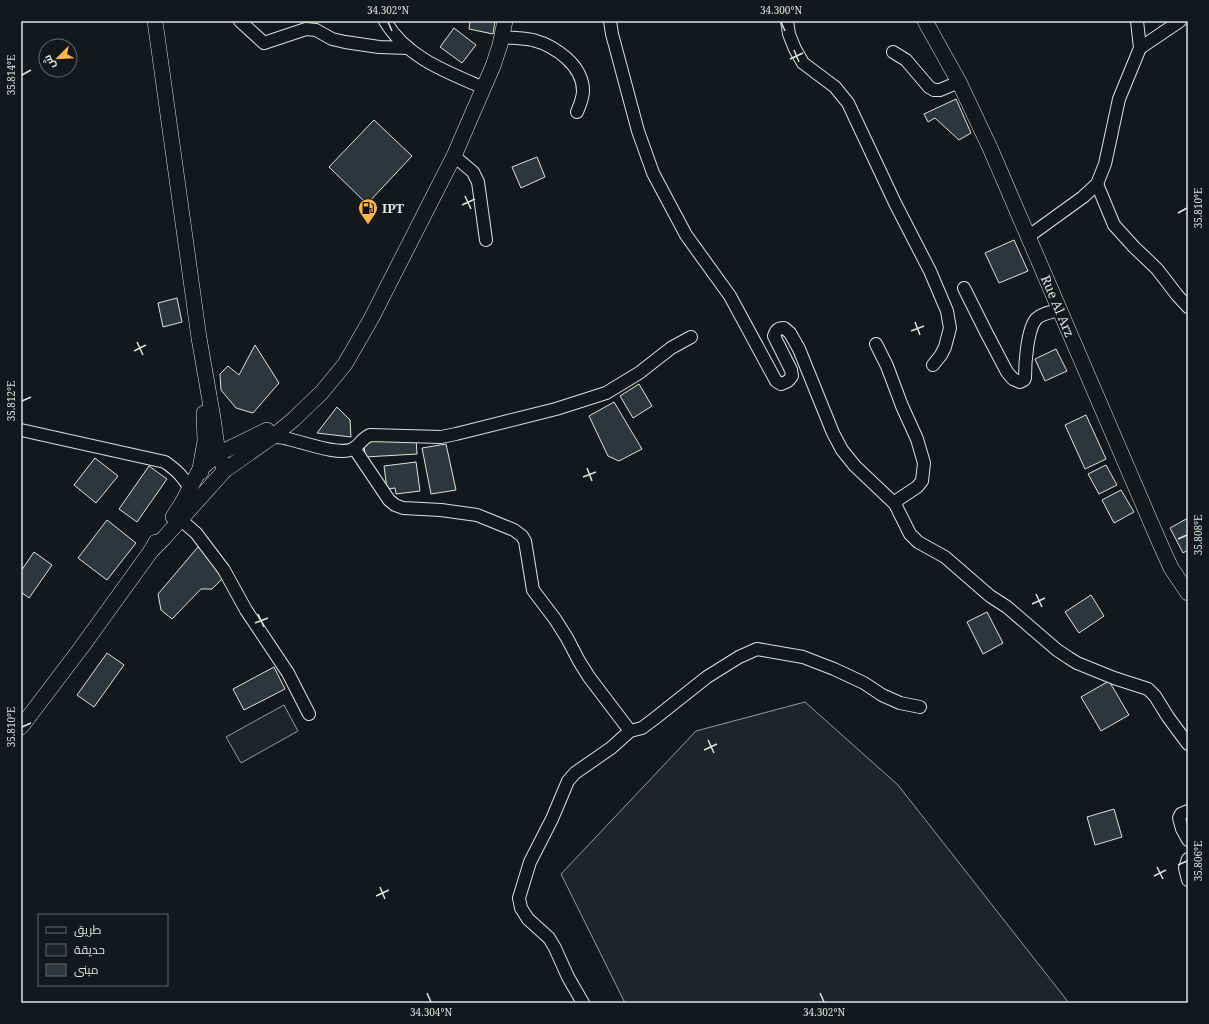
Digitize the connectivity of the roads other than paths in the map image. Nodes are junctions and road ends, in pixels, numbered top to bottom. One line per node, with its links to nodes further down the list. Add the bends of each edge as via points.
1 (155, 21): 26 (main road)
2 (240, 21): 12 (street, via 264,43 306,29 316,30 332,39 345,42)
3 (385, 21): 12 (street, via 396,37)
4 (505, 21): 11 (main road)
5 (610, 21): 38 (street, via 616,52 653,173 686,235 730,296 773,377 781,384 790,381 792,376 774,336 779,328 784,328 790,333 799,349 832,433 842,450)
6 (787, 21): 28 (street, via 789,34 803,63 835,87 848,103 930,270 947,311 950,328 945,347)
7 (925, 21): 15 (main road, Rue Al Arz)
8 (1137, 21): 13 (street)
9 (1180, 21): 10 (street); 13 (street)
10 (1188, 27)
11 (502, 37): 16 (main road); 17 (street, via 532,40 563,54 578,72 582,84 582,99)
12 (408, 48): 16 (street, via 434,66)
13 (1140, 48): 19 (street, via 1119,100 1106,164)
14 (893, 52): 15 (street, via 906,60 934,90)
15 (959, 82): 20 (main road, Rue Al Arz)
16 (484, 88): 18 (main road)
17 (577, 112)
18 (454, 156): 21 (street, via 473,172 478,182); 29 (main road, via 355,349 329,384)
19 (1097, 184): 20 (street); 23 (street, via 1114,225)
20 (1029, 236): 24 (main road, Rue Al Arz)
21 (486, 240)
22 (964, 288): 24 (street, via 1008,372 1013,379 1020,382 1025,378 1026,351 1033,324 1040,316)
23 (1188, 307)
24 (1060, 310): 41 (main road, Rue Al Arz, via 1171,568)
25 (691, 337): 32 (street, via 671,348 639,373 595,397 456,434 433,437 370,435)
26 (199, 338): 33 (main road); 34 (main road, via 198,362 205,441)
27 (876, 344): 38 (street, via 917,439 924,463 922,481)
28 (933, 365)
29 (300, 413): 31 (main road); 33 (main road)
30 (21, 430): 37 (street, via 165,462 185,479)
31 (272, 436): 32 (street, via 342,451); 35 (main road)
32 (354, 448): 45 (street, via 395,505 403,508 477,515 514,530 522,536 533,590 555,619 589,677)
33 (218, 454): 34 (main road); 35 (main road)
34 (200, 469): 36 (main road); 37 (main road)
35 (225, 470): 36 (main road)
36 (210, 486): 39 (main road)
37 (190, 489): 40 (main road)
38 (895, 504): 46 (street, via 910,534 918,542 945,557 1057,650 1077,663 1148,689)
39 (181, 520): 40 (main road); 43 (street, via 196,533 224,570 246,610 288,673)
40 (151, 551): 44 (main road)
41 (1188, 593)
42 (920, 707): 45 (street, via 900,703 864,683 803,657 757,649 740,656 707,677 642,728)
43 (309, 714)
44 (21, 727)
45 (630, 731): 51 (street, via 611,748 574,772 568,781 530,862 519,898 521,908 528,919 549,938)
46 (1188, 744)
47 (1188, 811): 48 (street, via 1179,818)
48 (1188, 840)
49 (1188, 859): 50 (street, via 1185,868)
50 (1188, 880)
51 (583, 1003)

